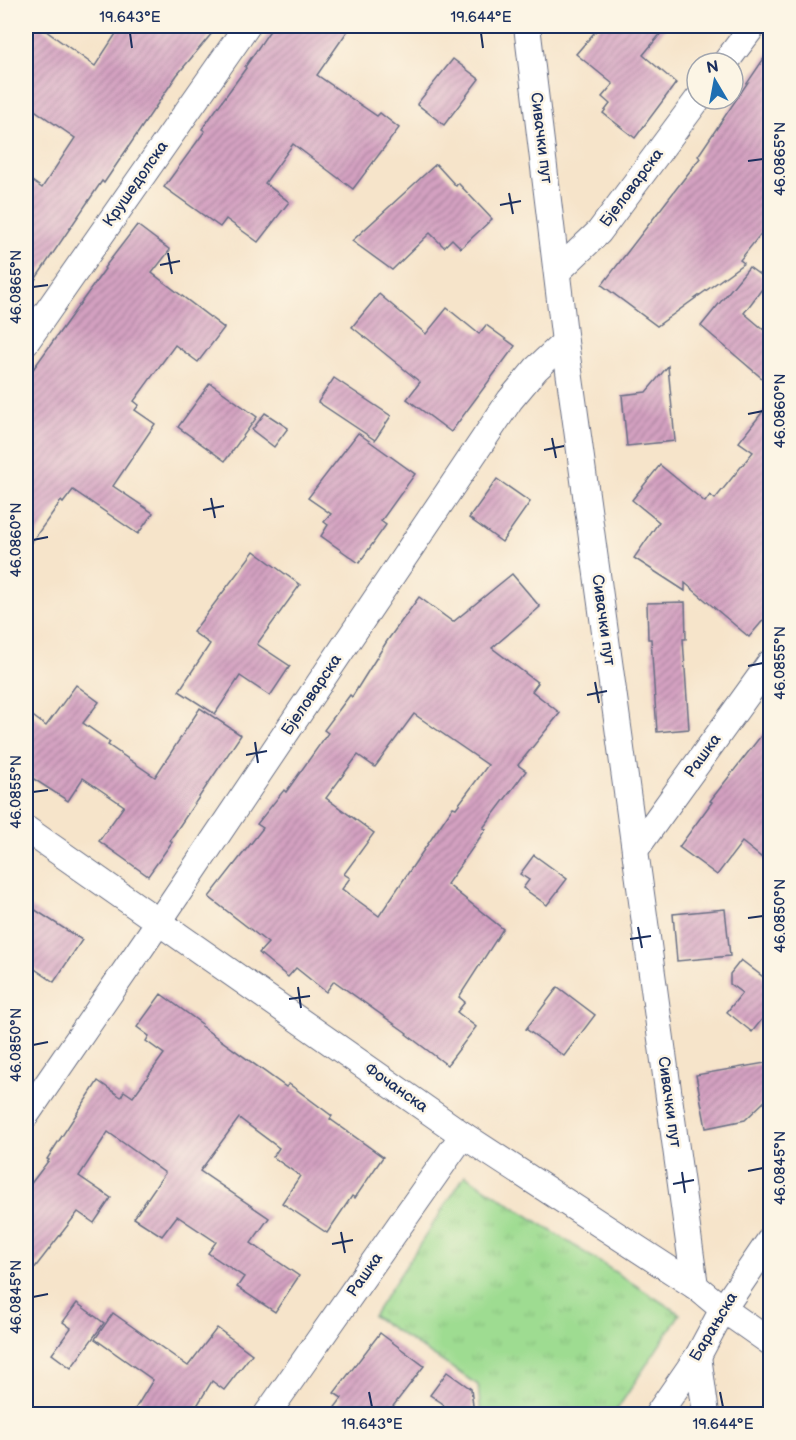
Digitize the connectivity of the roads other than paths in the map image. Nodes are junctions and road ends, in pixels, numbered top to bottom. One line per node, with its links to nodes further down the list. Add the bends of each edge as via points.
1 (247, 26): 7 (street, Крушедолска)
2 (527, 26): 6 (street, Сивачки пут)
3 (753, 26): 4 (street)
4 (734, 51)
5 (689, 111): 6 (street, Бјеловарска, via 599,232)
6 (558, 271): 8 (street, Сивачки пут)
7 (26, 342)
8 (565, 342): 11 (street, Сивачки пут); 12 (street, Бјеловарска, via 510,400)
9 (771, 663): 11 (street, Рашка)
10 (26, 829): 12 (street, Фочанска)
11 (635, 850): 16 (street, Сивачки пут)
12 (158, 922): 13 (street, Бјеловарска); 14 (street, Фочанска)
13 (26, 1115)
14 (462, 1135): 16 (street, Фочанска); 20 (street, Рашка)
15 (771, 1240): 17 (street, Барањска)
16 (694, 1286): 17 (street, Фочанска)
17 (723, 1309): 18 (street, Фочанска); 19 (street, Барањска)
18 (771, 1342)
19 (698, 1356): 21 (street, Барањска); 22 (street)
20 (267, 1414)
21 (658, 1414)
22 (706, 1414)

